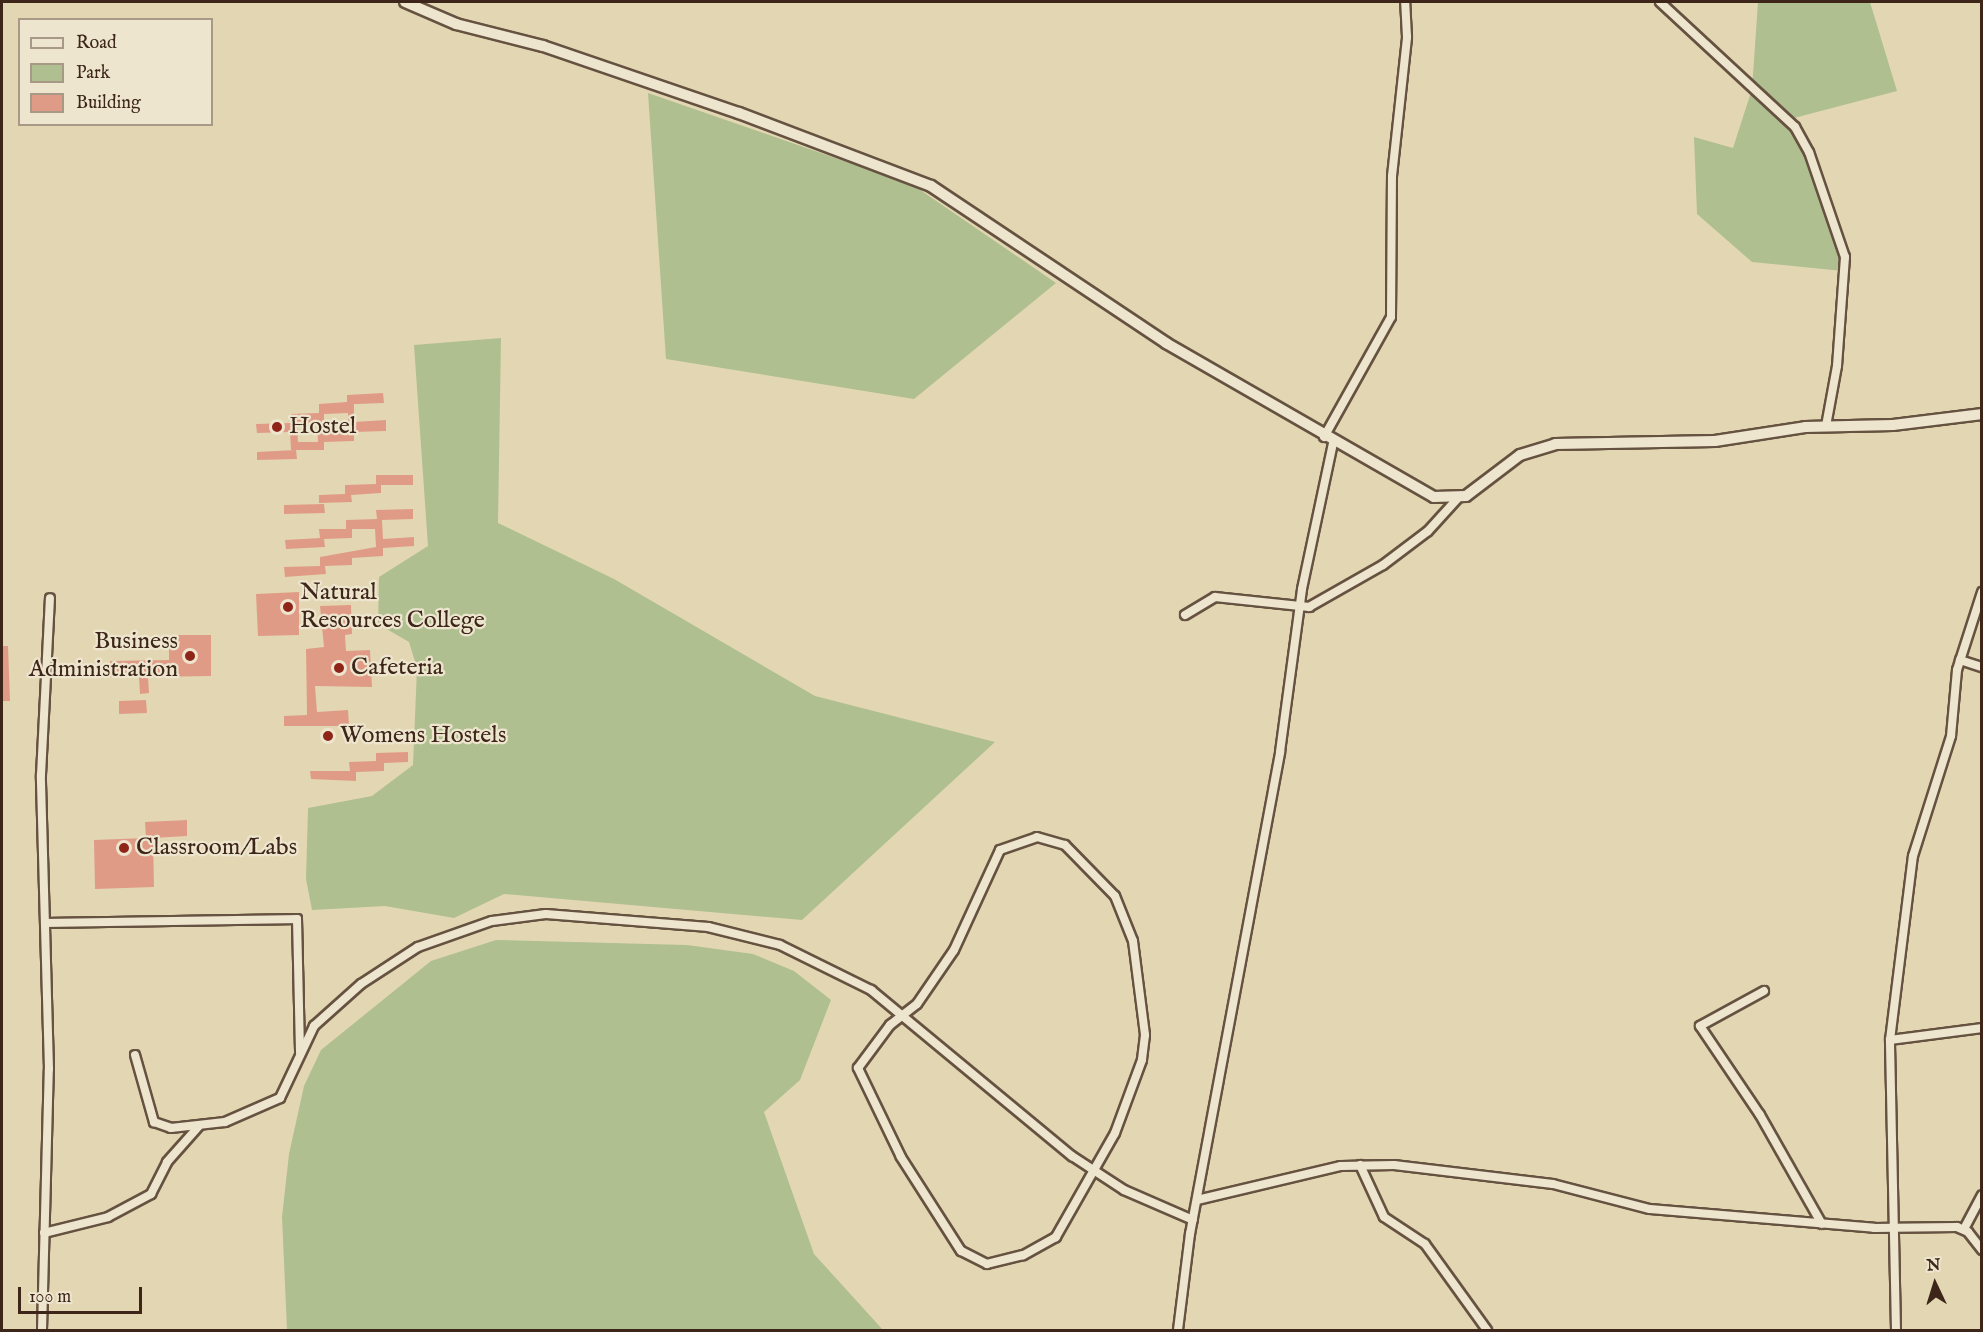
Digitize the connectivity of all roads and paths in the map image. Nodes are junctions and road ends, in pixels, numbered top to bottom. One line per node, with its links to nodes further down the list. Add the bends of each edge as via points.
1 (405, 2): 6 (street, via 456,24 543,46 739,113 931,186 1166,343)
2 (1405, 2): 6 (street, via 1407,37 1392,176 1391,317)
3 (1660, 2): 5 (street, via 1795,127 1809,152 1845,257 1837,366)
4 (1982, 414): 5 (street, via 1893,425)
5 (1826, 426): 7 (street, via 1704,442 1555,444 1520,455)
6 (1329, 440): 7 (street, via 1434,497); 10 (street)
7 (1458, 498): 10 (street, via 1428,531 1383,565 1309,607)
8 (1982, 592): 12 (street)
9 (50, 598): 14 (street, via 41,775)
10 (1300, 606): 11 (street, via 1271,599 1215,597); 25 (street, via 1280,752)
11 (1185, 615)
12 (1960, 660): 13 (street); 18 (street, via 1951,736 1912,856)
13 (1982, 667)
14 (48, 923): 19 (street, via 297,919); 30 (street)
15 (1764, 991): 27 (street, via 1700,1026 1779,1146)
16 (903, 1013): 19 (street, via 845,974 780,945 666,922 546,914 482,924 393,960 314,1026); 23 (street, via 1038,1129); 23 (street, via 863,1059 859,1078 901,1157 966,1257 987,1264 1048,1243); 23 (street, via 917,1004 954,950 990,863 1006,845 1049,838 1084,860 1125,916 1145,1035 1121,1117)
17 (1982, 1028): 18 (street)
18 (1890, 1040): 28 (street)
19 (300, 1053): 21 (street, via 280,1098 240,1118)
20 (135, 1055): 21 (street, via 154,1122 171,1128)
21 (199, 1126): 30 (street, via 167,1162 151,1194 108,1217)
22 (1360, 1165): 25 (street, via 1270,1180); 27 (street, via 1553,1184 1650,1209); 34 (street, via 1384,1217 1425,1245)
23 (1095, 1170): 26 (street)
24 (1982, 1195): 29 (street)
25 (1197, 1200): 26 (street)
26 (1193, 1220): 33 (street)
27 (1822, 1224): 28 (street)
28 (1896, 1228): 29 (street); 35 (street)
29 (1964, 1229): 31 (street)
30 (44, 1233): 32 (street)
31 (1982, 1250)
32 (42, 1330)
33 (1178, 1330)
34 (1487, 1330)
35 (1896, 1330)

